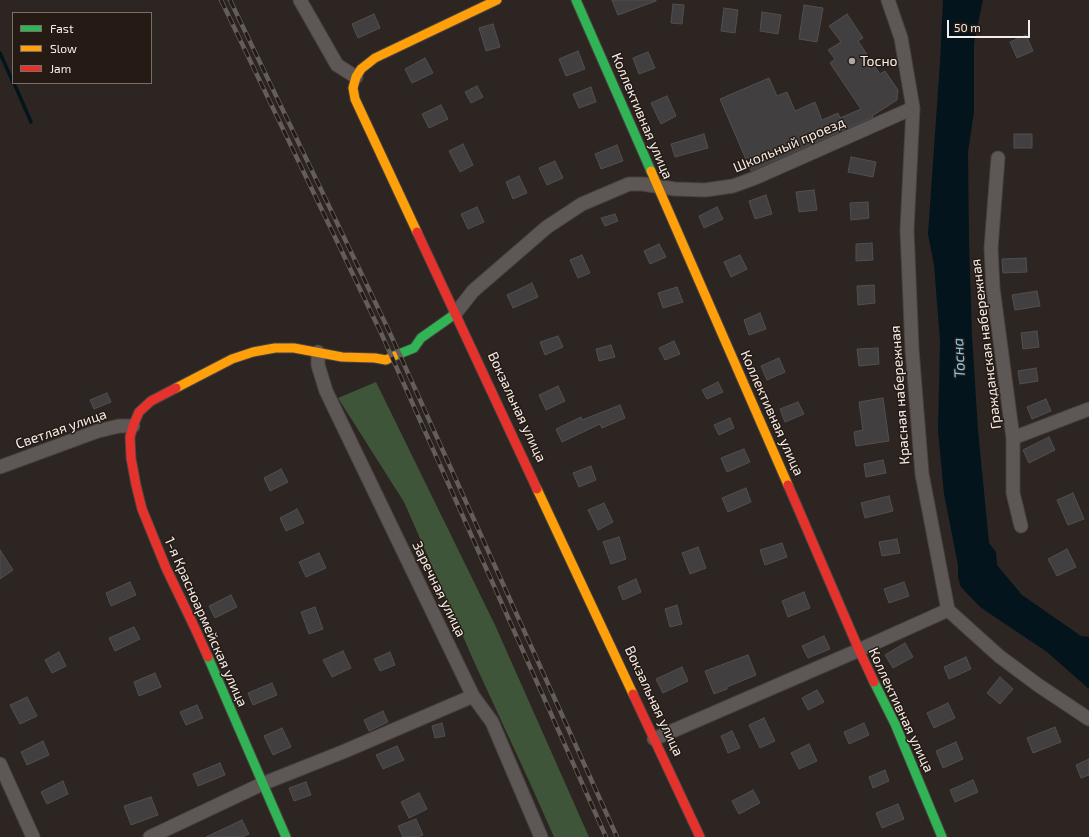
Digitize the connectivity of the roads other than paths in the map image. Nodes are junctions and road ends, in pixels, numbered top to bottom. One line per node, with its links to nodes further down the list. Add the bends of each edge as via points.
1 (300, 0): 5 (street, via 337,65)
2 (497, 0): 5 (street, via 375,58 361,69)
3 (576, 0): 8 (street, Коллективная улица)
4 (888, 0): 6 (street, Красная набережная, via 901,38)
5 (356, 78): 9 (street, Вокзальная улица, via 355,99)
6 (913, 108): 8 (street, Школьный проезд, via 733,186 705,190); 18 (street, Красная набережная, via 907,230 912,349 922,474)
7 (998, 158): 15 (street, Гражданская набережная, via 991,248 993,288)
8 (658, 187): 9 (street, Школьный проезд, via 629,184 582,204 547,227 473,291); 19 (street, Коллективная улица)
9 (455, 314): 10 (street); 22 (street, Вокзальная улица)
10 (421, 338): 12 (street, via 412,339); 12 (street, via 414,348 386,360)
11 (318, 352): 12 (street, via 342,357); 14 (street, 1-я Красноармейская улица, via 280,348 253,352 232,359 151,401 138,412); 20 (street, Заречная улица, via 318,365 326,391)
12 (375, 358)
13 (1089, 408): 15 (street)
14 (132, 426): 16 (street, Светлая улица, via 98,431); 24 (street, 1-я Красноармейская улица, via 131,458 142,509)
15 (1013, 438): 17 (street, Гражданская набережная, via 1013,494)
16 (0, 468)
17 (1021, 526)
18 (948, 610): 19 (street); 21 (street, via 999,656)
19 (859, 650): 22 (street); 30 (street, Коллективная улица, via 895,724)
20 (473, 696): 24 (street, via 345,752); 28 (street, Заречная улица, via 492,722)
21 (1089, 719)
22 (654, 739): 29 (street, Вокзальная улица)
23 (0, 764): 25 (street)
24 (262, 784): 26 (street); 27 (street, 1-я Красноармейская улица)
25 (33, 837)
26 (150, 837)
27 (286, 837)
28 (541, 837)
29 (700, 837)
30 (942, 837)

